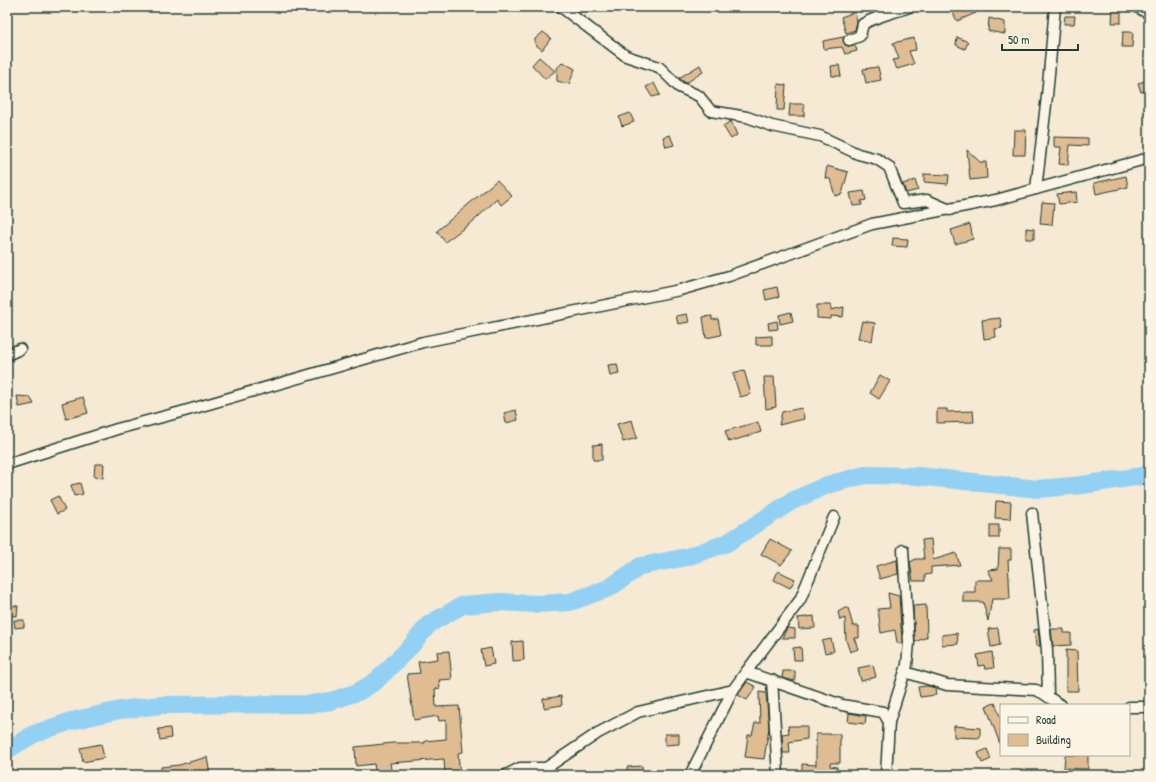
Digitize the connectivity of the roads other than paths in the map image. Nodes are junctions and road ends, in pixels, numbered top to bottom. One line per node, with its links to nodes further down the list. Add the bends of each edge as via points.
1 (561, 7): 9 (street, via 626,56 659,67 679,87 699,96 712,111 747,117 772,126 820,136 858,154 877,159 889,167 904,203 927,200)
2 (908, 7): 6 (street, via 875,17 863,24 860,36)
3 (1055, 7): 8 (street)
4 (1137, 7): 5 (street)
5 (1149, 14)
6 (849, 40)
7 (1149, 158): 8 (street)
8 (1036, 189): 9 (street)
9 (950, 210): 12 (street, via 872,224 729,276 680,290 423,342 117,428)
10 (20, 349): 11 (street)
11 (7, 356)
12 (7, 464)
13 (1032, 513): 20 (street, via 1047,650)
14 (834, 517): 16 (street, via 800,600)
15 (903, 550): 17 (street, via 909,642)
16 (746, 672): 18 (street); 19 (street)
17 (904, 672): 20 (street, via 947,685 1036,690); 24 (street)
18 (772, 680): 24 (street, via 842,705 883,712); 27 (street)
19 (734, 690): 25 (street, via 638,712 598,733 546,768 520,768); 26 (street)
20 (1048, 695): 21 (street)
21 (1059, 704)
22 (1130, 707): 23 (street)
23 (1149, 707)
24 (889, 722): 28 (street)
25 (506, 775)
26 (690, 775)
27 (778, 775)
28 (886, 775)

